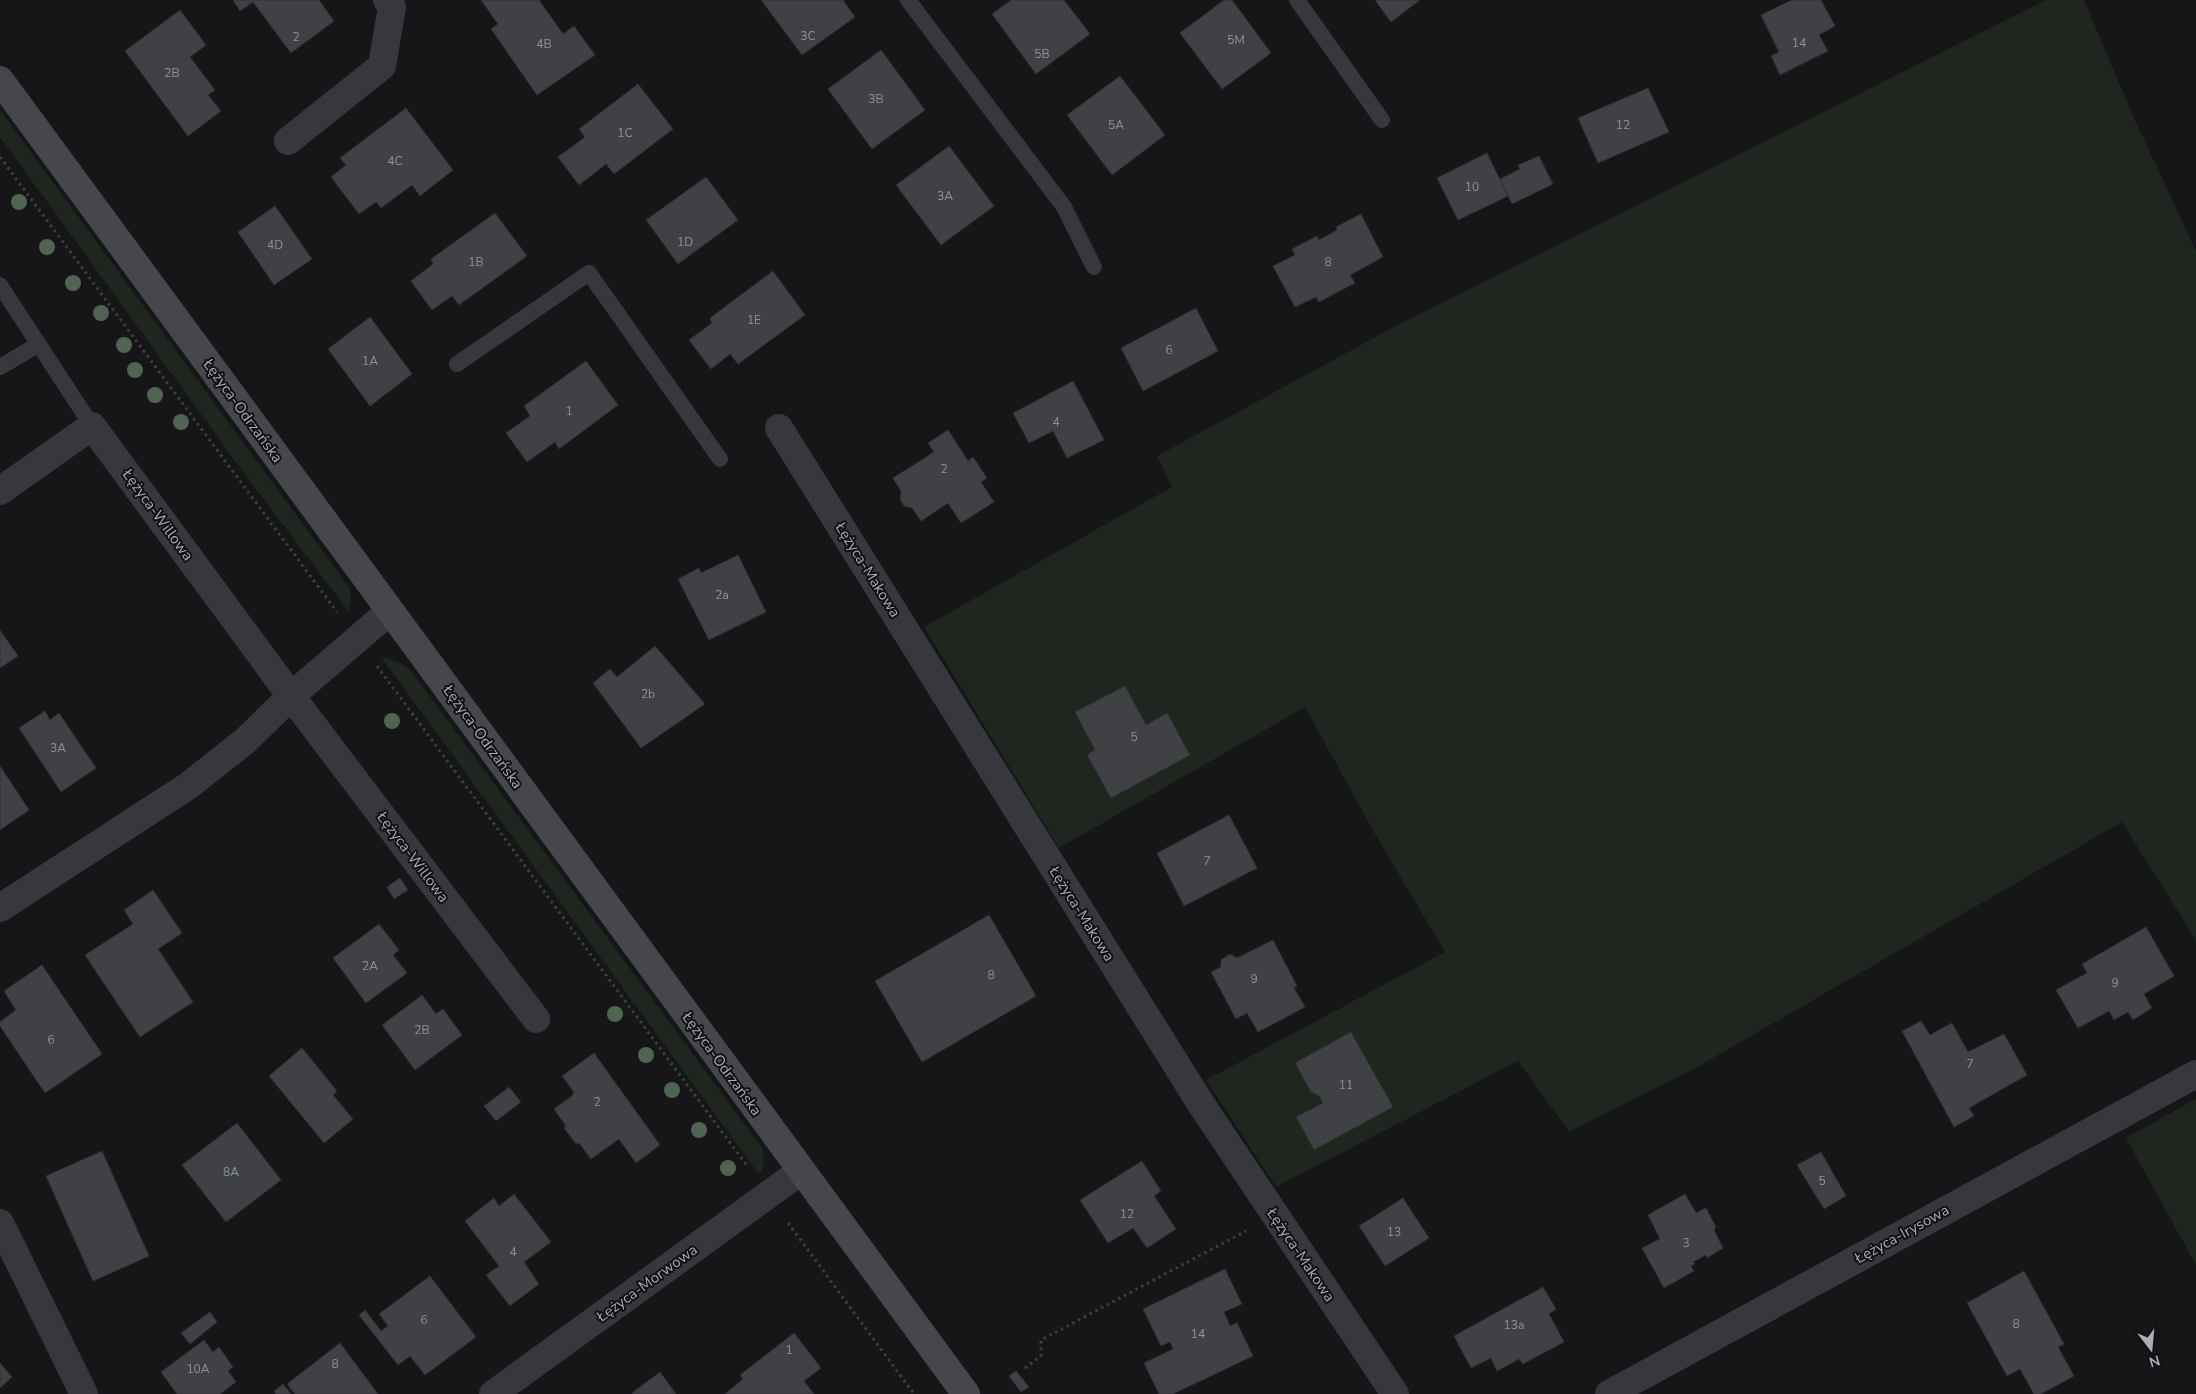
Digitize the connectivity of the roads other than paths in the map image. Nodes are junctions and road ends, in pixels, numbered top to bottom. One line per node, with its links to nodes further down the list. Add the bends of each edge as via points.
1 (387, 0): 6 (street, via 392,7 382,66)
2 (908, 0): 7 (lane, via 1064,207)
3 (1296, 0): 5 (lane)
4 (0, 80): 16 (main road, Łężyca-Odrzańska)
5 (1382, 120)
6 (288, 141)
7 (1094, 267)
8 (0, 285): 9 (lane)
9 (39, 344): 11 (lane); 12 (lane)
10 (457, 364): 14 (lane, via 589,273)
11 (0, 367)
12 (92, 426): 15 (street); 17 (street, Łężyca-Willowa)
13 (779, 428): 26 (street, Łężyca-Makowa, via 1201,1104)
14 (720, 459)
15 (0, 491)
16 (390, 611): 17 (street); 21 (main road, Łężyca-Odrzańska)
17 (291, 696): 18 (street, via 245,741 188,786); 19 (street, Łężyca-Willowa)
18 (0, 908)
19 (536, 1019)
20 (2196, 1074): 27 (street, Łężyca-Irysowa)
21 (801, 1171): 24 (street, Łężyca-Morwowa); 25 (main road, Łężyca-Odrzańska)
22 (0, 1224): 23 (street)
23 (84, 1394)
24 (493, 1394)
25 (966, 1394)
26 (1395, 1394)
27 (1609, 1394)

